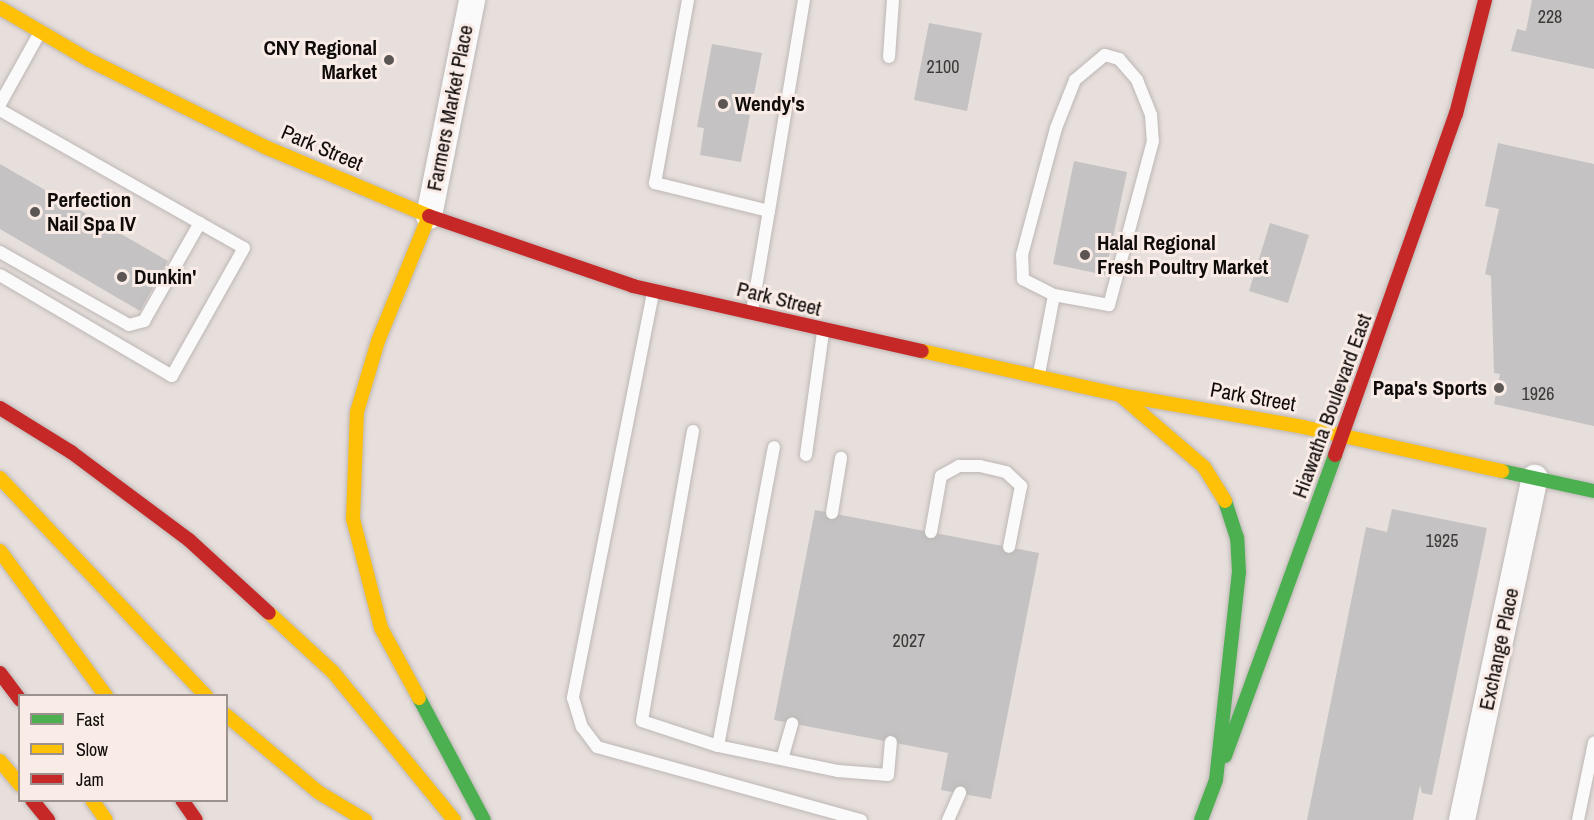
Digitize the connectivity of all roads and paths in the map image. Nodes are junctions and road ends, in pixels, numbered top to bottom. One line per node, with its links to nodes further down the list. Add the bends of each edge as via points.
1 (472, 0): 12 (street, Farmers Market Place)
2 (688, 0): 11 (lane, via 655,183)
3 (804, 0): 11 (lane)
4 (894, 0): 8 (lane)
5 (1485, 0): 24 (main road, Hiawatha Boulevard East, via 1456,114)
6 (0, 8): 7 (main road, Park Street)
7 (41, 31): 9 (lane); 12 (main road, Park Street, via 265,147)
8 (889, 57)
9 (0, 104)
10 (0, 110): 13 (lane)
11 (769, 211): 18 (lane)
12 (429, 216): 16 (main road, Park Street); 57 (main road, via 378,341 357,412 353,519 381,628)
13 (200, 223): 14 (lane, via 144,321 129,325); 15 (lane, via 244,248 172,376)
14 (0, 252)
15 (0, 275)
16 (653, 291): 18 (main road, Park Street); 58 (lane, via 573,698 582,726 597,747)
17 (1054, 295): 17 (lane, via 1023,279 1022,255 1056,128 1075,80 1105,55 1119,59 1137,80 1151,115 1153,141 1109,305); 20 (lane)
18 (751, 313): 19 (main road, Park Street)
19 (823, 332): 20 (main road, Park Street); 26 (lane)
20 (1038, 378): 21 (main road, Park Street)
21 (1120, 395): 24 (main road, Park Street); 46 (main road, via 1204,467 1226,504 1237,538 1239,572)
22 (0, 408): 56 (main road, via 71,452 189,540 333,672)
23 (693, 430): 43 (lane, via 642,721)
24 (1344, 435): 29 (main road, Park Street); 46 (main road, Hiawatha Boulevard East)
25 (774, 447): 43 (lane)
26 (806, 455)
27 (841, 458): 31 (lane)
28 (0, 478): 37 (main road)
29 (1535, 478): 30 (main road, Park Street); 61 (street, Exchange Place)
30 (1594, 491)
31 (832, 513)
32 (931, 532): 33 (lane, via 941,476 959,466 1006,471 1021,486)
33 (1008, 547)
34 (0, 551): 36 (main road)
35 (0, 673): 38 (main road)
36 (105, 694)
37 (204, 694)
38 (18, 697)
39 (228, 717): 55 (main road, via 318,792)
40 (792, 723): 44 (lane)
41 (891, 742): 44 (lane, via 888,775)
42 (1594, 743): 62 (lane)
43 (718, 746): 44 (lane)
44 (782, 759)
45 (0, 760): 47 (main road)
46 (1216, 780): 60 (main road, Hiawatha Boulevard East)
47 (18, 782)
48 (960, 793): 59 (lane)
49 (33, 802): 52 (main road)
50 (93, 802): 53 (main road)
51 (183, 802): 54 (main road)
52 (48, 820)
53 (106, 820)
54 (196, 820)
55 (365, 820)
56 (454, 820)
57 (484, 820)
58 (861, 820)
59 (948, 820)
60 (1201, 820)
61 (1462, 820)
62 (1578, 820)

